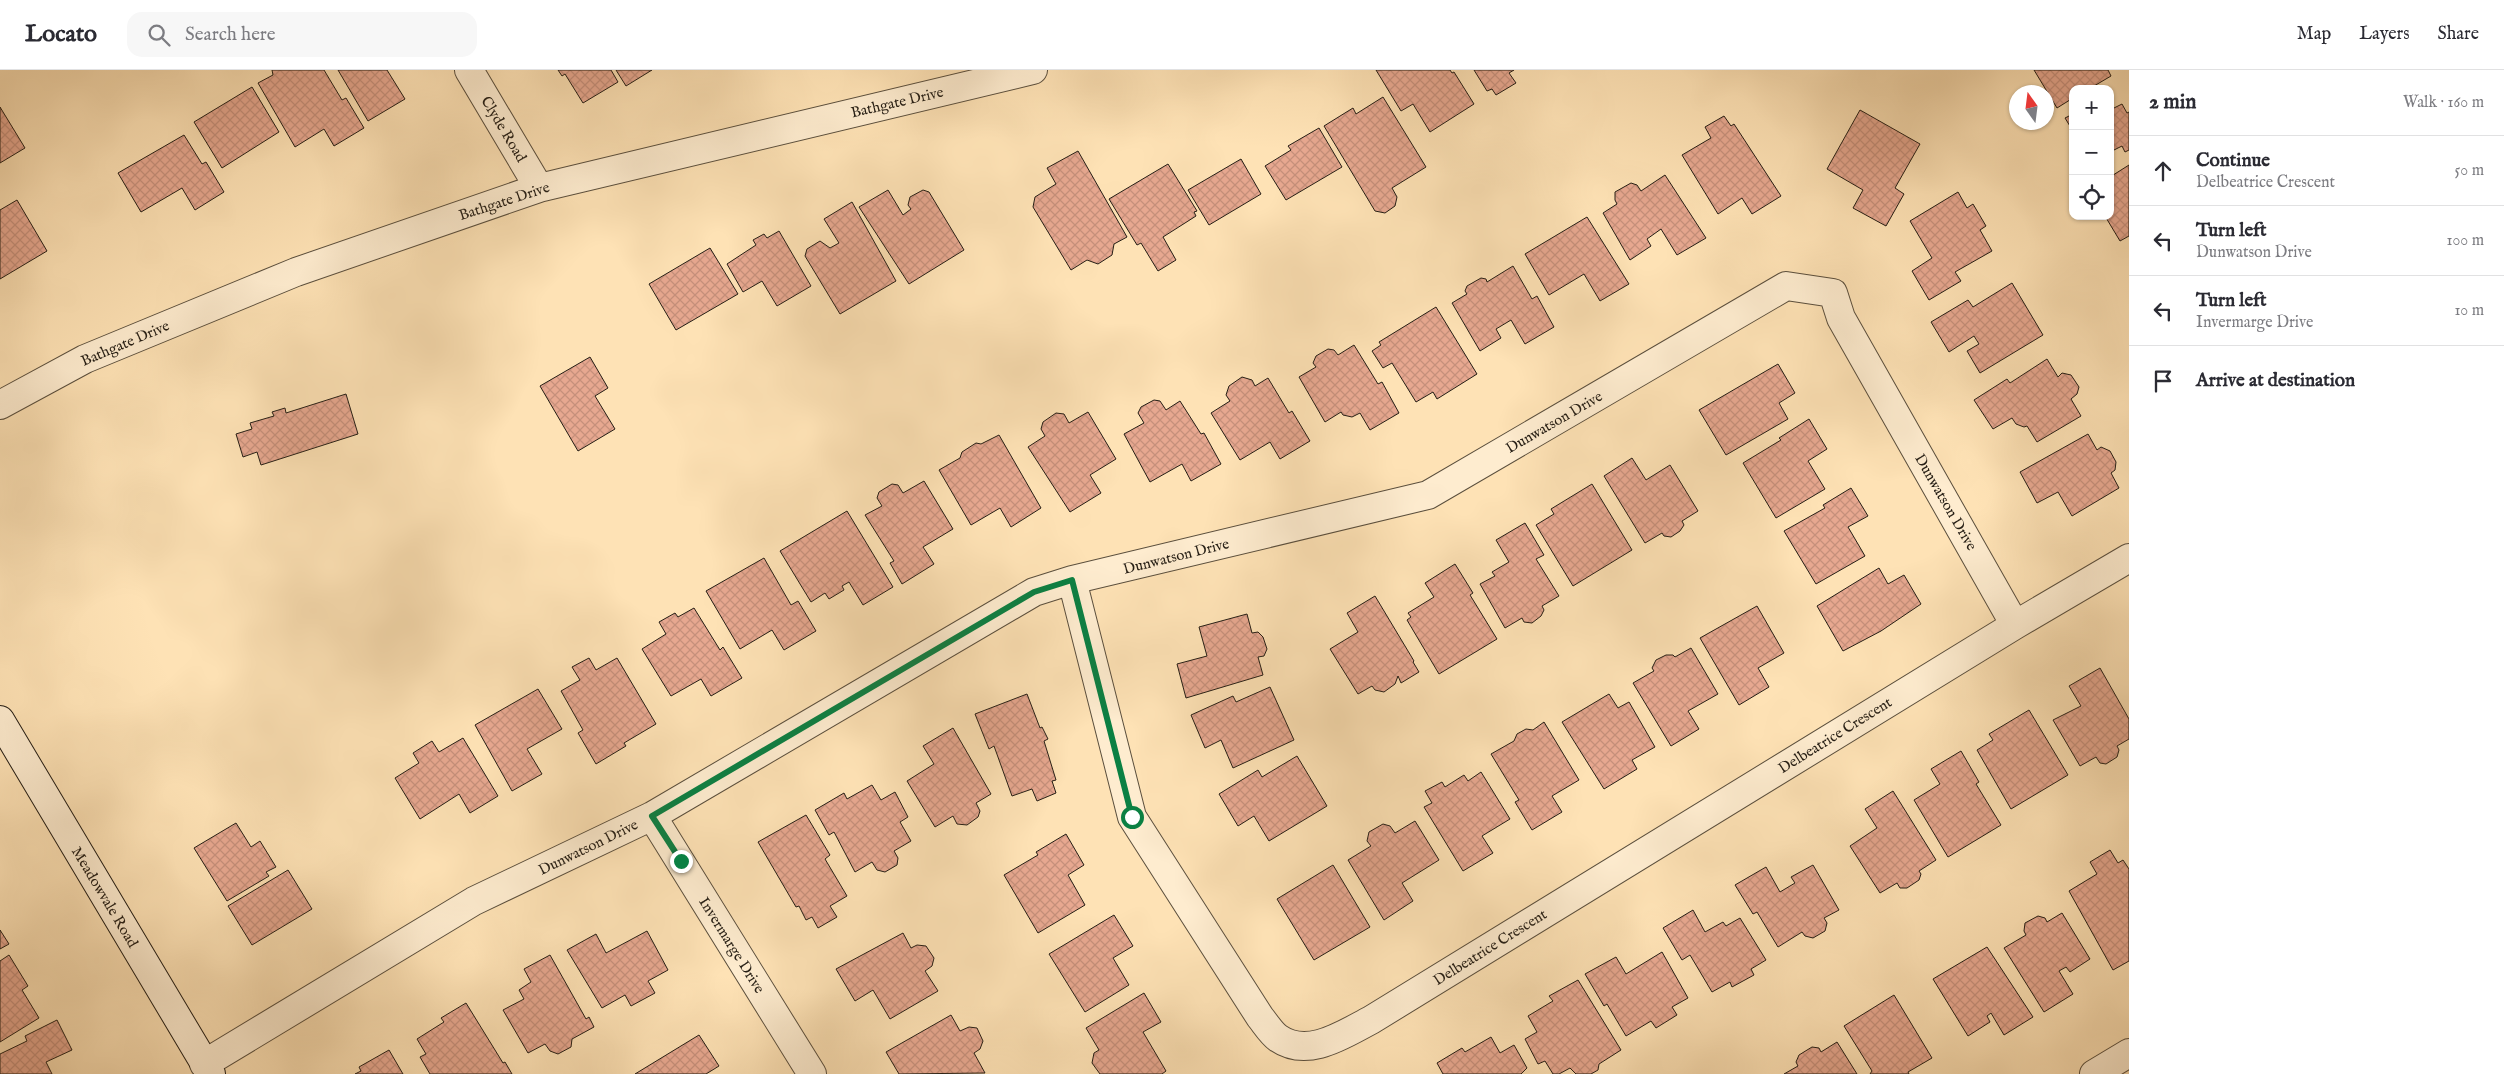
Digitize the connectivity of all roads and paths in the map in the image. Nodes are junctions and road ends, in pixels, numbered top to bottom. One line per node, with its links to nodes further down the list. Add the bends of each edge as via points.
1 (469, 70): 3 (street, Clyde Road)
2 (1034, 70): 3 (street, Bathgate Drive)
3 (539, 188): 4 (street, Bathgate Drive, via 296,272 85,359)
4 (0, 405)
5 (2129, 558): 7 (street, Delbeatrice Crescent)
6 (1072, 580): 7 (street, Dunwatson Drive, via 1428,495 1786,286 1834,293 1841,318); 7 (street, Delbeatrice Crescent, via 1132,817 1260,1017 1278,1038 1296,1045 1313,1046 1371,1020); 9 (street, Dunwatson Drive, via 1034,592)
7 (2016, 625)
8 (0, 720): 11 (street, Meadowvale Road)
9 (652, 816): 11 (street, Dunwatson Drive, via 474,901); 12 (street, Invermarge Drive)
10 (2129, 1053): 13 (street)
11 (208, 1069)
12 (812, 1074)
13 (2094, 1074)

